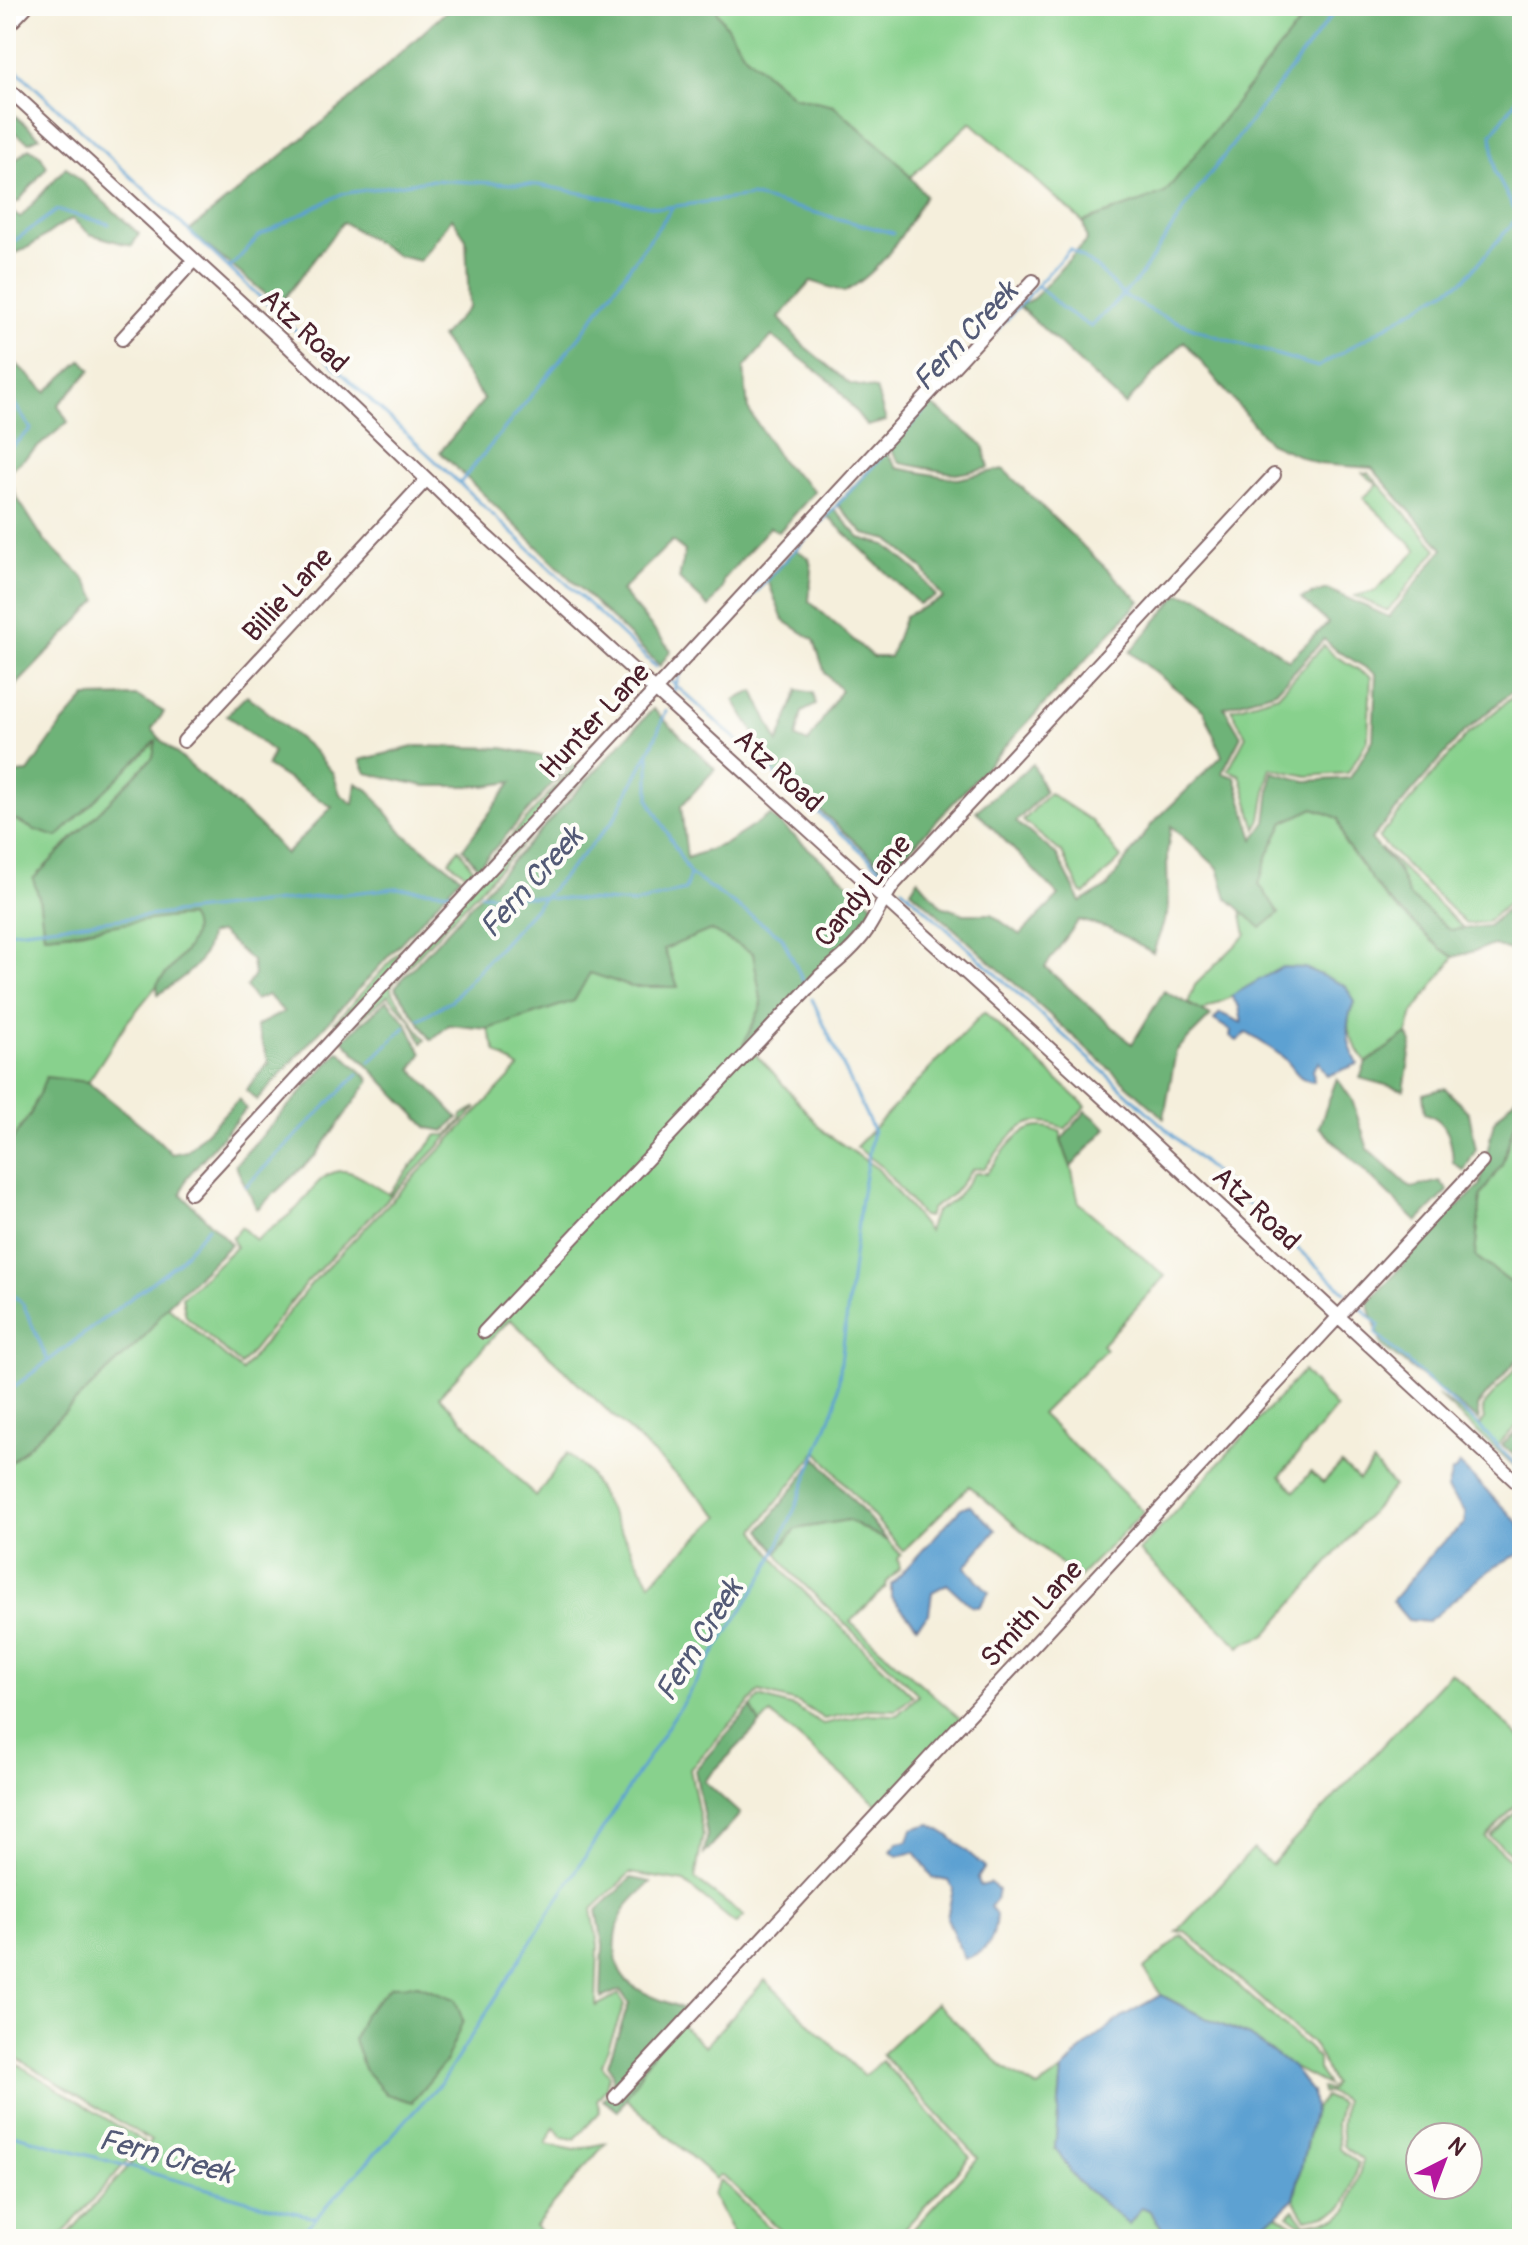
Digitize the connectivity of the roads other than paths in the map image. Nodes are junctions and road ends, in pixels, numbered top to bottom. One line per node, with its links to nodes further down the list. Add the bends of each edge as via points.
1 (24, 6): 2 (street)
2 (6, 25)
3 (6, 87): 4 (street, Atz Road)
4 (194, 260): 6 (street); 8 (street, Atz Road)
5 (1033, 281): 9 (street, Hunter Lane)
6 (122, 339)
7 (1274, 475): 11 (street, Candy Lane)
8 (426, 480): 9 (street, Atz Road); 10 (street, Billie Lane)
9 (655, 690): 11 (street, Atz Road); 13 (street, Hunter Lane)
10 (184, 741)
11 (884, 897): 14 (street, Atz Road); 15 (street, Candy Lane, via 847,953)
12 (1482, 1162): 14 (street, Smith Lane)
13 (191, 1193)
14 (1339, 1316): 16 (street, Atz Road); 17 (street, Smith Lane)
15 (484, 1332)
16 (1522, 1487)
17 (615, 2097)

